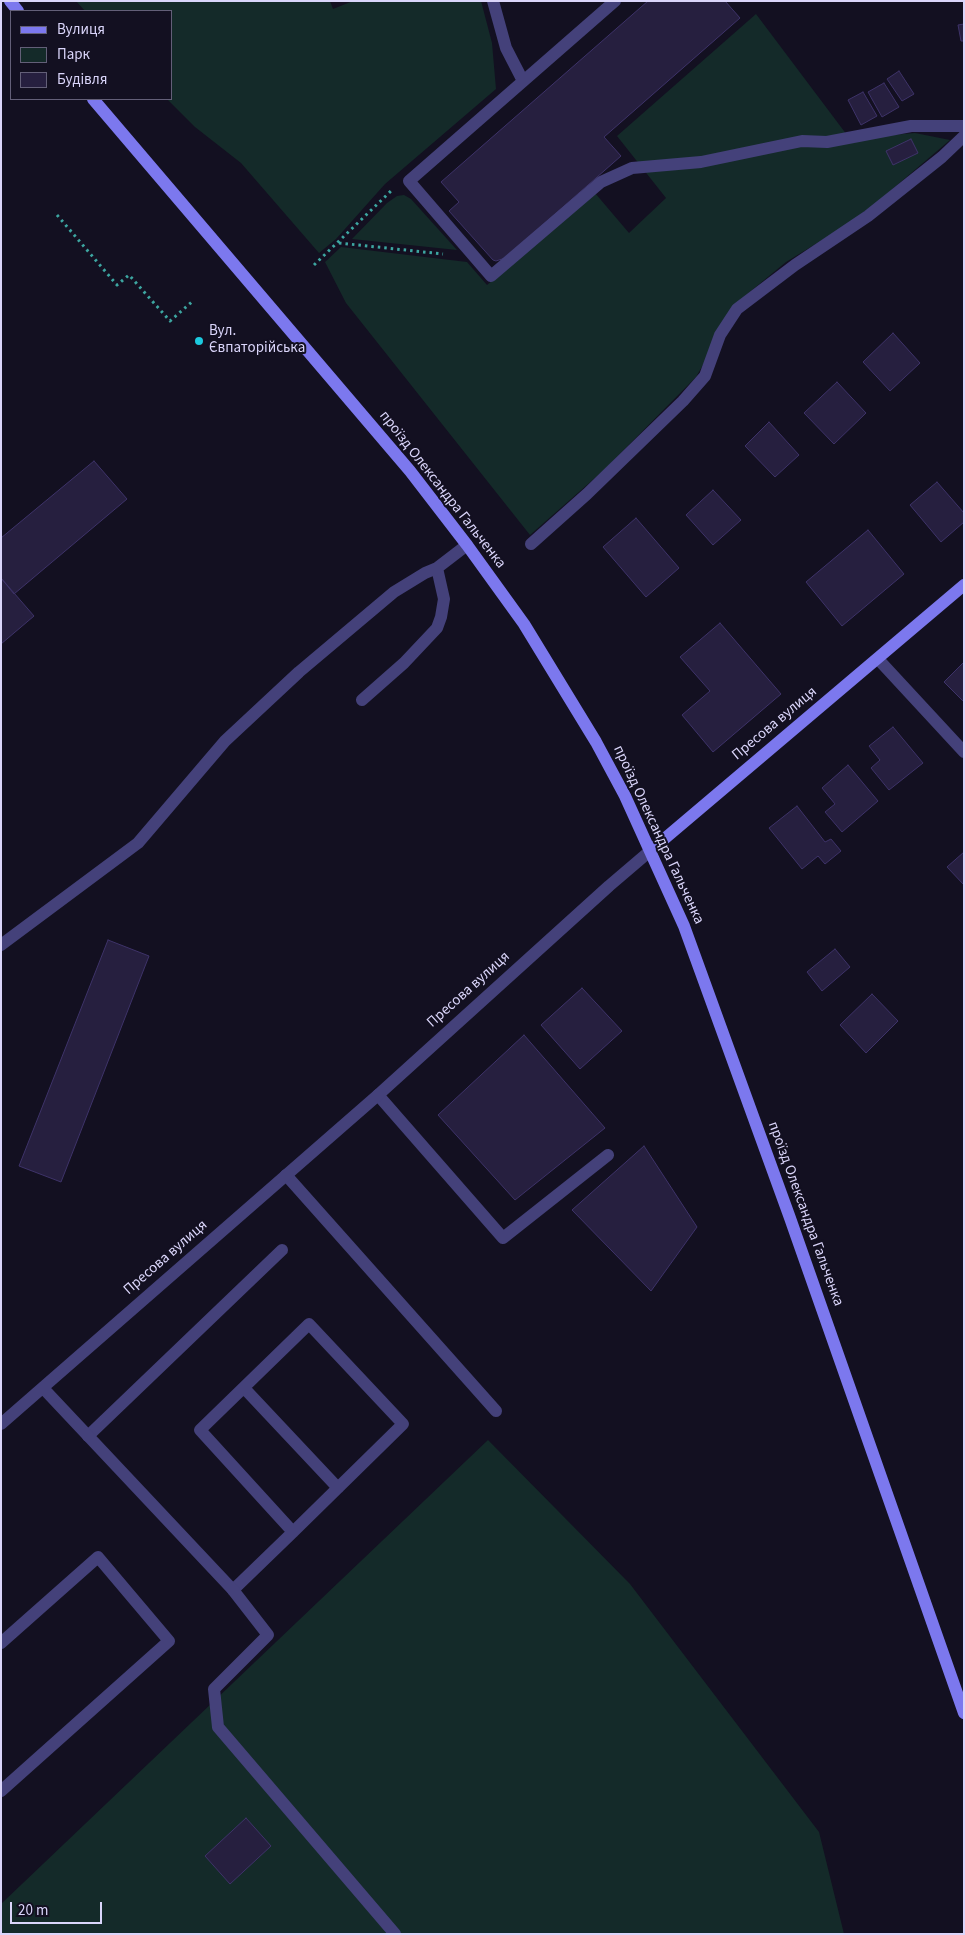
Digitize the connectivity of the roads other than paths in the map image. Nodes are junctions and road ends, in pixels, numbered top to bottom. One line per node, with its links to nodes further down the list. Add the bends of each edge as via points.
1 (493, 1): 3 (street, via 506,48)
2 (615, 1): 3 (street)
3 (523, 81): 5 (street, via 409,181 491,276 600,182 632,168 702,162 802,141 827,142 912,126)
4 (94, 100): 8 (main road, проїзд Олександра Гальченка, via 356,405)
5 (964, 126)
6 (964, 136): 7 (street, via 868,216 737,309 720,335 705,376 588,494)
7 (531, 544)
8 (467, 545): 9 (street); 14 (main road, проїзд Олександра Гальченка, via 524,624 564,688 625,796)
9 (438, 568): 12 (street, via 444,599 437,628); 15 (street, via 394,592 299,672 225,741 138,843)
10 (964, 585): 11 (main road, Пресова вулиця)
11 (878, 659): 13 (street); 14 (main road, Пресова вулиця)
12 (362, 700)
13 (964, 752)
14 (650, 851): 16 (street, Пресова вулиця); 29 (main road, проїзд Олександра Гальченка, via 684,926)
15 (1, 945)
16 (378, 1095): 17 (street, via 502,1238); 18 (street, Пресова вулиця)
17 (608, 1155)
18 (286, 1175): 20 (street, Пресова вулиця); 22 (street)
19 (282, 1250): 24 (street)
20 (43, 1388): 23 (street, Пресова вулиця); 24 (street)
21 (244, 1388): 25 (street); 25 (street, via 309,1324 403,1424); 26 (street, via 200,1430)
22 (496, 1411)
23 (1, 1424)
24 (88, 1436): 27 (street)
25 (338, 1488): 26 (street)
26 (293, 1532): 27 (street)
27 (233, 1590): 31 (street, via 268,1635 214,1689 218,1728)
28 (1, 1643): 30 (street, via 98,1557 169,1641)
29 (964, 1713)
30 (1, 1791)
31 (395, 1934)

